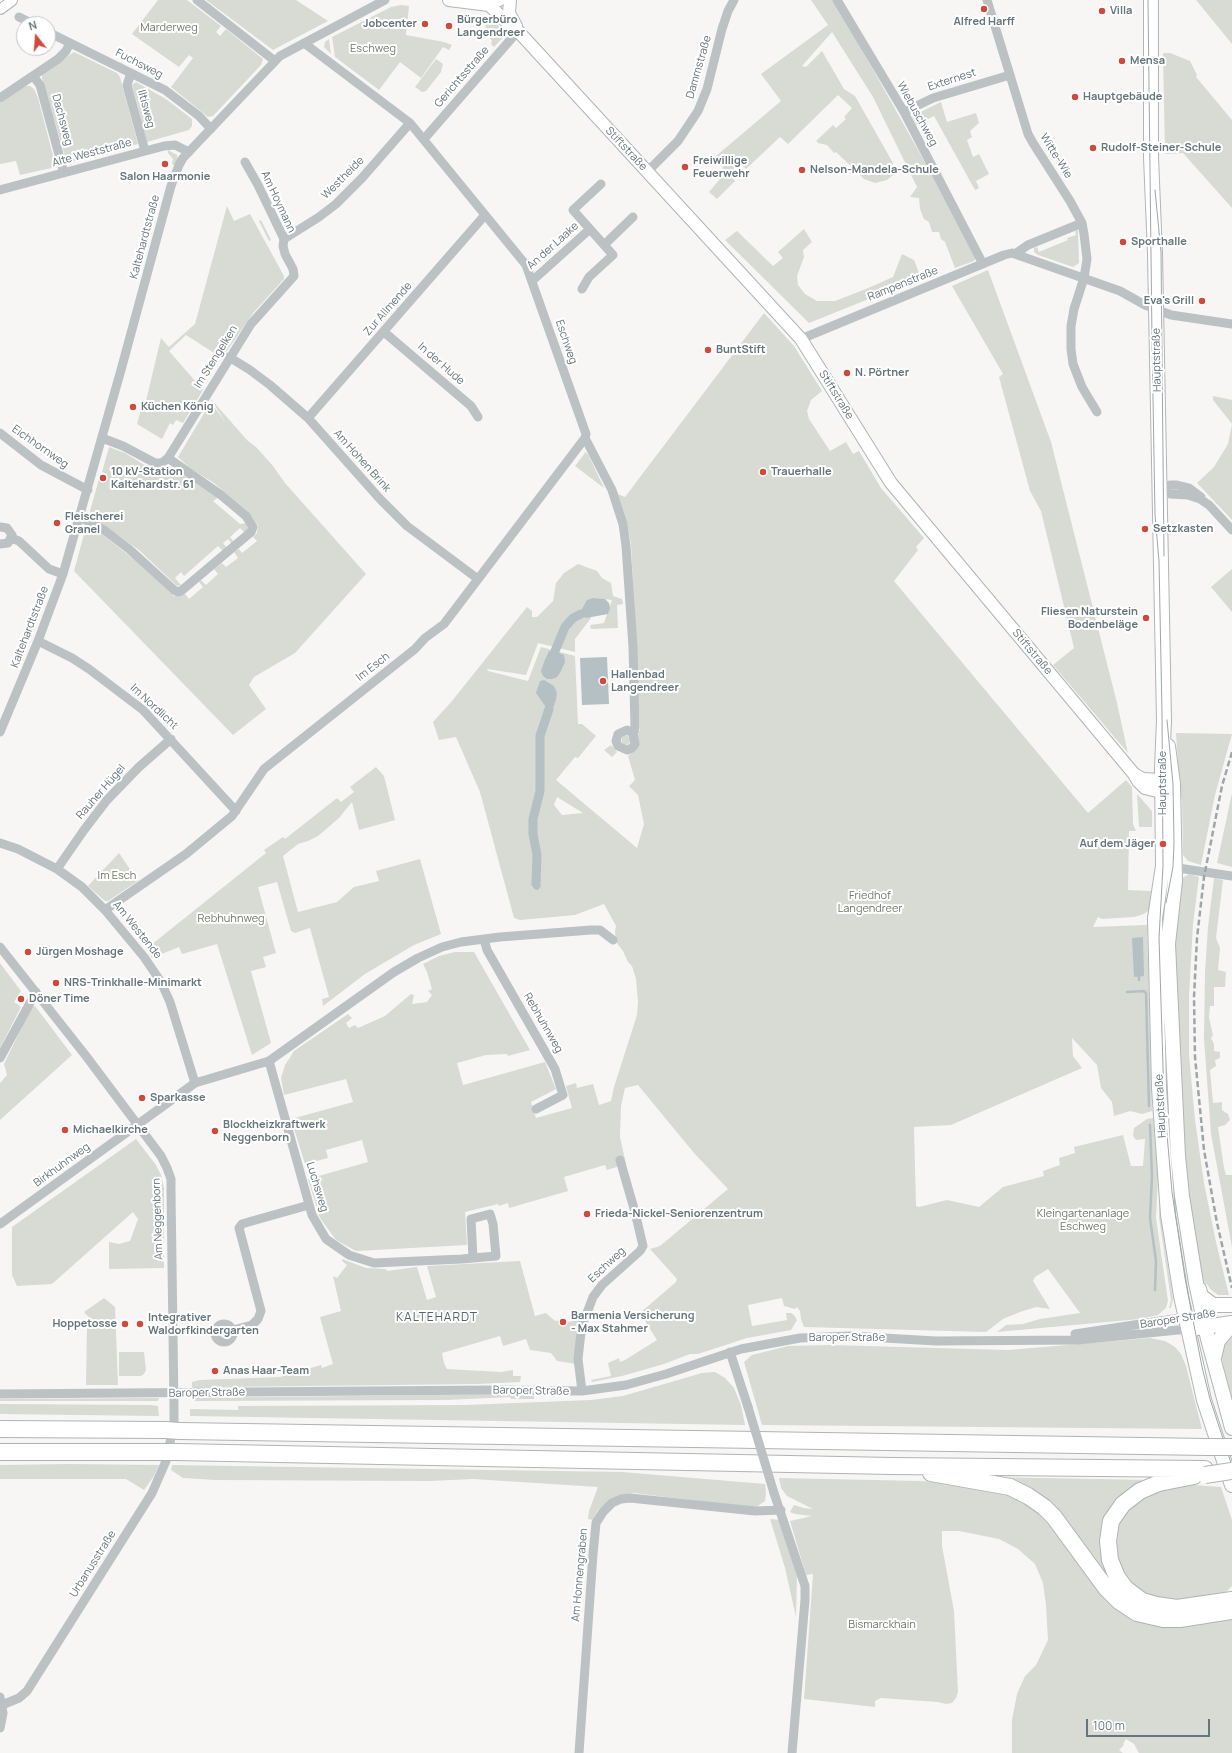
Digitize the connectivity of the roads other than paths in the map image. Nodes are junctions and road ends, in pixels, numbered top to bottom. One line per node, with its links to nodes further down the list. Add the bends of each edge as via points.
1 (11, 0): 11 (street)
2 (197, 0): 16 (street)
3 (385, 0): 15 (street, Kaltehardtstraße)
4 (449, 0): 10 (street)
5 (510, 0): 12 (street, Stiftstraße, via 510,13)
6 (734, 0): 28 (street, Dammstraße, via 722,29 707,89 698,111 678,141)
7 (837, 0): 21 (street, Wiebuschweg)
8 (987, 0): 18 (street, Witte-Wie)
9 (1150, 0): 44 (main road, Hauptstraße)
10 (494, 2): 12 (street, Stiftstraße, via 512,27)
11 (0, 8)
12 (518, 31): 24 (street, Gerichtsstraße); 28 (street, Stiftstraße)
13 (56, 36): 14 (street, Fuchsweg)
14 (70, 43): 17 (street, Fuchsweg); 19 (street, via 62,55)
15 (304, 43): 16 (street, Kaltehardtstraße); 22 (street, Eschweg)
16 (275, 61): 23 (street, Kaltehardtstraße)
17 (131, 73): 23 (street, Fuchsweg, via 175,98); 25 (street, Iltisweg, via 127,85)
18 (1010, 75): 21 (street, Externest, via 933,98); 34 (street, Witte-Wie, via 1028,134)
19 (33, 76): 20 (street); 29 (street, Dachsweg, via 40,86)
20 (0, 98)
21 (904, 112): 39 (street, Wiebuschweg)
22 (410, 123): 24 (street, Eschweg); 36 (street, Westheide, via 336,204)
23 (211, 129): 26 (street, Kaltehardtstraße)
24 (424, 140): 32 (street, Eschweg)
25 (145, 151): 26 (street, Alte Weststraße, via 174,145); 29 (street, Alte Weststraße)
26 (189, 152): 53 (street, Kaltehardtstraße, via 183,158 171,186)
27 (244, 162): 36 (street, Am Hoymann)
28 (647, 172): 47 (street, Stiftstraße)
29 (64, 173): 31 (street, Alte Weststraße)
30 (601, 184): 35 (street, An der Laake, via 573,210)
31 (0, 190)
32 (485, 215): 42 (street, Eschweg, via 526,265); 46 (street, Zur Allmende)
33 (633, 218): 37 (street)
34 (1082, 223): 38 (street, Rampenstraße, via 1028,245); 41 (street, Witte-Wie, via 1087,259)
35 (590, 229): 37 (street, An der Laake); 42 (street, An der Laake)
36 (284, 239): 40 (street, Am Hoymann, via 285,254)
37 (605, 244): 43 (street, via 613,255 589,277)
38 (1015, 254): 39 (street, Rampenstraße, via 1008,254); 41 (street)
39 (983, 264): 47 (street, Rampenstraße)
40 (294, 276): 48 (street, Im Stengelken, via 258,314)
41 (1084, 278): 44 (street, via 1120,291); 49 (street, Witte-Wie, via 1074,308 1071,349 1075,372)
42 (532, 281): 54 (street, Eschweg, via 586,434)
43 (582, 289)
44 (1156, 310): 45 (street, via 1171,315); 56 (main road, Hauptstraße)
45 (1232, 324)
46 (384, 332): 50 (street, In der Hude, via 471,406); 51 (street, Zur Allmende)
47 (801, 339): 69 (street, Stiftstraße, via 891,484 1134,774 1138,782 1146,788)
48 (229, 357): 51 (street, Am Hohen Brink, via 270,385); 55 (street, Im Stengelken)
49 (1097, 412)
50 (478, 417)
51 (308, 418): 64 (street, Am Hohen Brink, via 407,526)
52 (0, 433): 57 (street, Eichhornweg, via 41,465)
53 (102, 438): 55 (street, via 118,443 155,463 162,463); 57 (street, Kaltehardtstraße)
54 (585, 438): 64 (street, Im Esch); 67 (street, Eschweg, via 612,490 623,524 633,647)
55 (168, 458): 58 (street, via 221,495 246,516 254,527 181,591 174,590 129,549)
56 (1160, 489): 60 (street, via 1170,494 1188,495 1205,502); 69 (main road, Hauptstraße, via 1164,720 1171,760)
57 (88, 490): 58 (street, Kaltehardtstraße)
58 (80, 516): 63 (street, Kaltehardtstraße)
59 (0, 527): 61 (street, via 9,530)
60 (1232, 530)
61 (11, 538): 62 (street, via 8,543); 63 (street, via 19,541 49,569)
62 (0, 544)
63 (63, 574): 65 (street, Kaltehardtstraße)
64 (478, 579): 70 (street, Im Esch, via 444,624 264,769)
65 (38, 641): 66 (street, Kaltehardtstraße); 68 (street, Im Nordlicht, via 72,658 107,682 143,710)
66 (0, 732)
67 (633, 733): 67 (street, Eschweg, via 634,746 630,750 618,746 617,736 621,732 627,730)
68 (171, 739): 70 (street, Im Nordlicht); 73 (street, Rauher Hügel, via 139,767 108,800)
69 (1166, 785): 72 (main road, Hauptstraße)
70 (236, 811): 75 (street, Im Esch, via 186,854)
71 (0, 843): 73 (street, Am Westende, via 18,849)
72 (1169, 867): 74 (street); 91 (main road, Hauptstraße, via 1175,881 1168,944 1174,1099 1182,1196 1196,1283); 92 (main road, Hauptstraße, via 1155,918 1159,1088 1168,1214)
73 (57, 869): 75 (street, Am Westende, via 82,887)
74 (1232, 876)
75 (105, 910): 82 (street, Am Westende, via 161,982 170,1002)
76 (484, 939): 77 (street, via 600,930); 81 (street, via 442,947 414,960); 83 (street, Rebhuhnweg, via 487,950 555,1069 563,1095)
77 (613, 940)
78 (0, 947): 79 (street, Am Neggenborn)
79 (36, 992): 80 (street); 84 (street, Am Neggenborn)
80 (0, 1058)
81 (269, 1061): 82 (street); 86 (street, Luchsweg)
82 (195, 1083): 84 (street)
83 (536, 1109)
84 (138, 1125): 87 (street, Birkhuhnweg); 96 (street, Am Neggenborn, via 161,1156 170,1180)
85 (620, 1160): 95 (street, Eschweg, via 643,1246 597,1291 586,1312 578,1359)
86 (309, 1205): 88 (street, Luchsweg, via 326,1239 343,1252 361,1260 383,1263); 93 (street, via 242,1224 239,1228 261,1311 252,1325)
87 (0, 1224)
88 (473, 1258): 88 (street, Luchsweg, via 496,1256 490,1214 471,1219)
89 (1232, 1306): 91 (main road, Baroper Straße)
90 (1232, 1310): 91 (main road, Baroper Straße)
91 (1218, 1321): 92 (main road, Baroper Straße); 98 (main road, via 1214,1362)
92 (1187, 1323): 94 (street, Baroper Straße, via 1077,1334 1054,1339 991,1341 820,1337 776,1341); 105 (main road, Hauptstraße, via 1204,1400)
93 (233, 1330)
94 (730, 1352): 95 (street, Baroper Straße, via 633,1384); 106 (street, bridge)
95 (582, 1391): 96 (street, Baroper Straße)
96 (174, 1393): 97 (street, Baroper Straße); 109 (street, Urbanusstraße, via 171,1440 161,1474 152,1493 27,1691 19,1698)
97 (0, 1394)
98 (1232, 1428)
99 (0, 1429): 100 (highway, bridge)
100 (1232, 1447)
101 (0, 1452): 102 (highway, via 168,1452)
102 (892, 1466): 104 (highway); 108 (highway, via 1010,1488 1028,1496 1054,1516 1106,1588 1137,1613 1163,1619 1180,1619)
103 (1232, 1470): 104 (highway, bridge)
104 (1205, 1472): 107 (highway, via 1159,1483 1140,1491 1123,1504 1111,1521 1108,1542 1110,1560 1125,1588 1142,1600 1156,1605 1177,1608)
105 (1232, 1485)
106 (781, 1510): 111 (street, Am Honnengraben, via 755,1511 630,1498 612,1503 602,1512 596,1523 593,1554); 112 (street, via 805,1586)
107 (1232, 1600)
108 (1232, 1611)
109 (1, 1701): 110 (street, Urbanusstraße)
110 (0, 1728)
111 (579, 1753)
112 (792, 1753)

